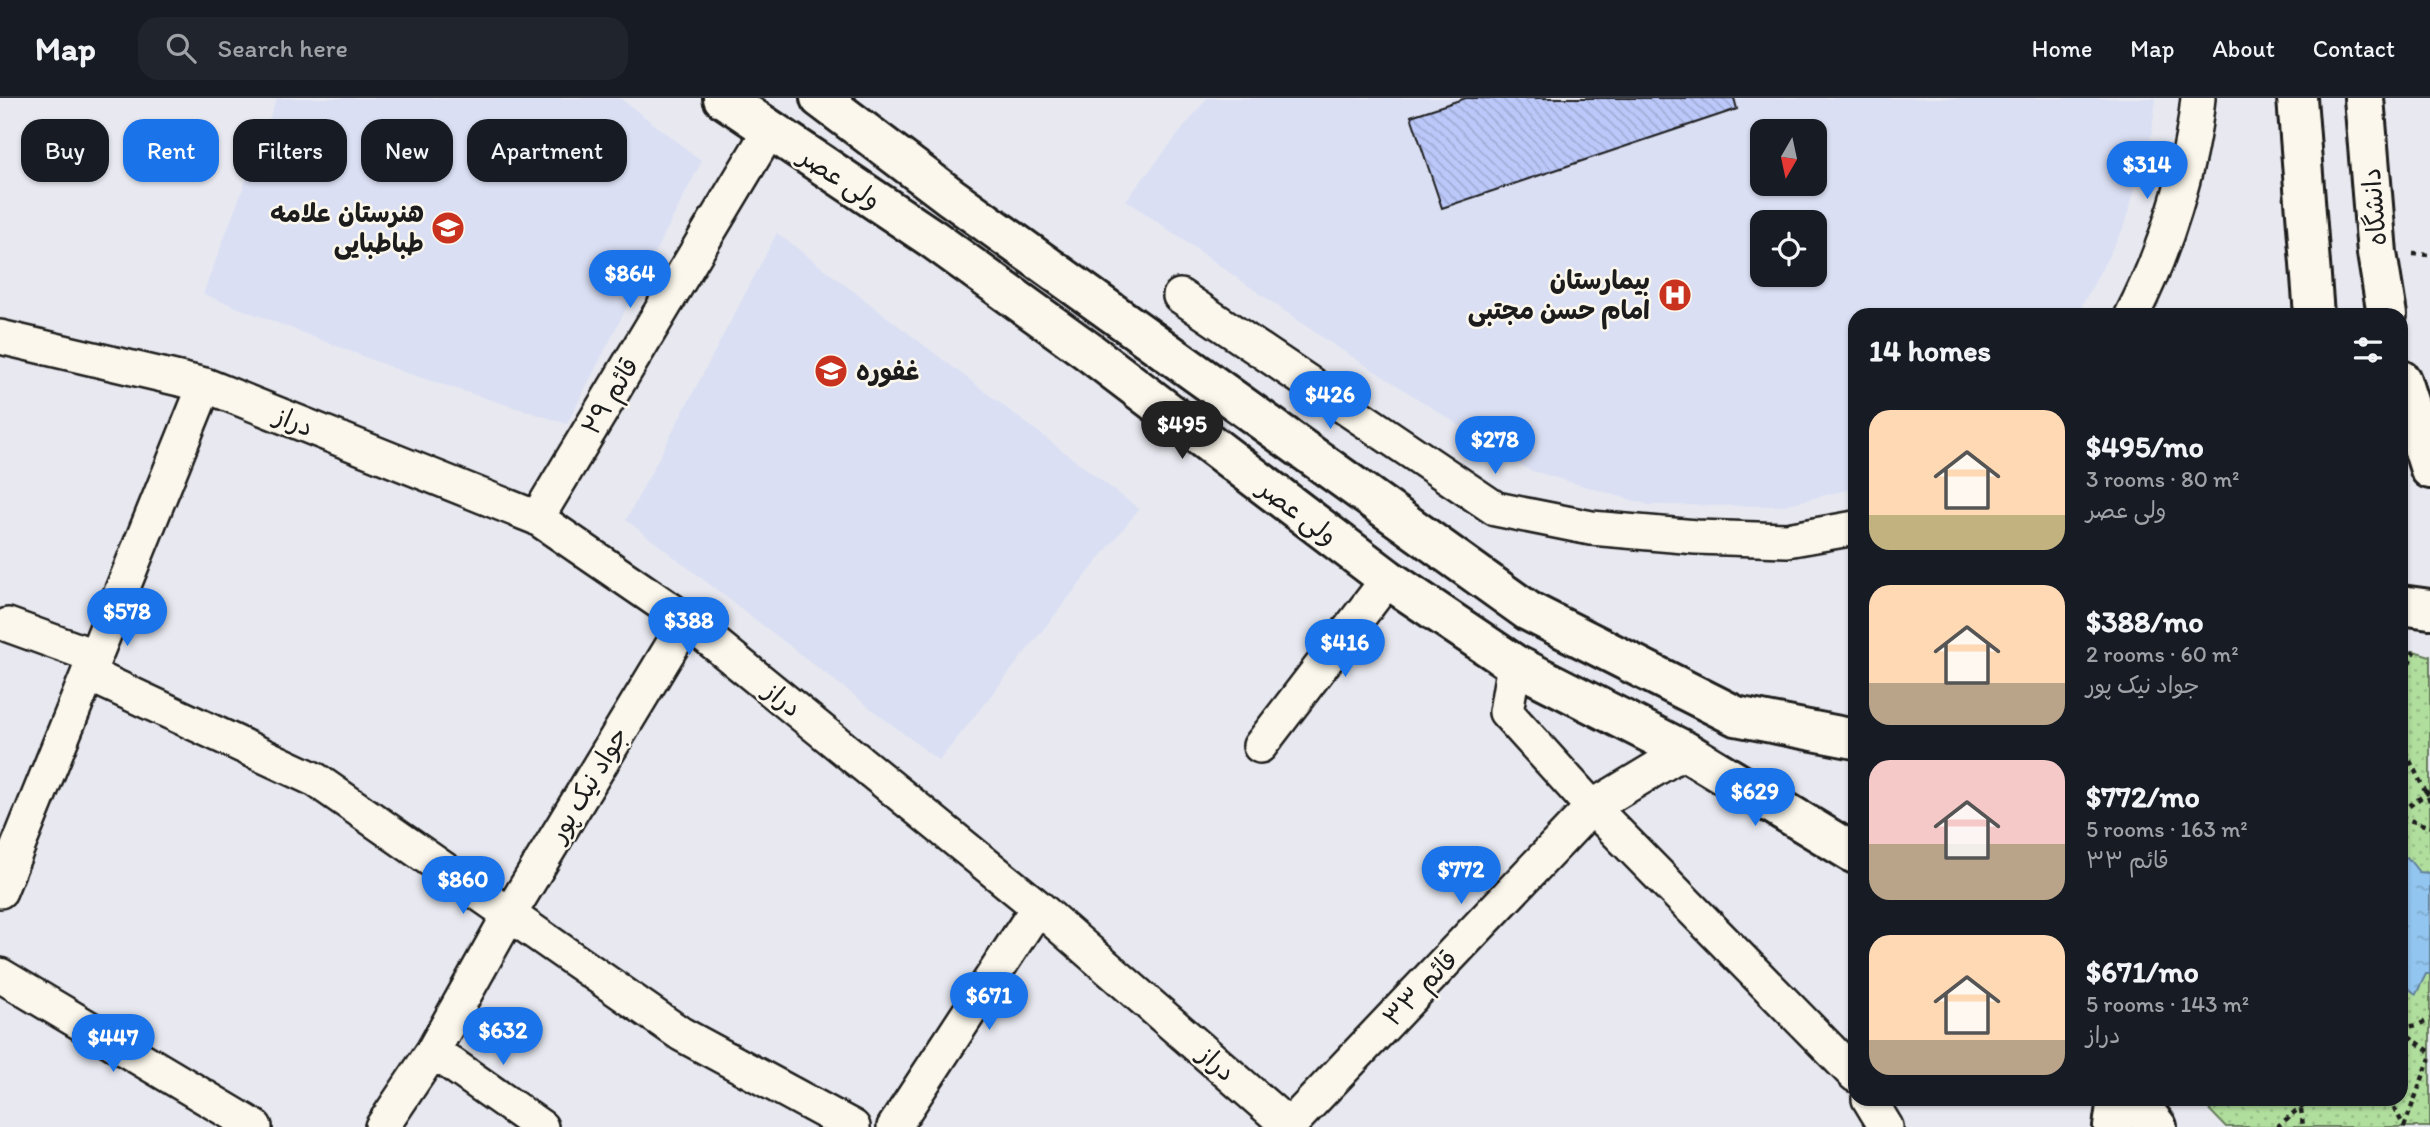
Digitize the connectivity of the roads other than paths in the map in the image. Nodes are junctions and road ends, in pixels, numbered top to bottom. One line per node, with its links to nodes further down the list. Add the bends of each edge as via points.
1 (723, 98): 6 (main road, ولی عصر)
2 (820, 98): 24 (main road, via 1528,611 1736,716)
3 (2198, 98): 8 (street, via 2194,145)
4 (2297, 98): 9 (main road)
5 (2364, 98): 10 (main road, دانشگاه)
6 (769, 131): 15 (street, قائم ۲۹); 17 (main road, ولی عصر, via 977,271)
7 (1180, 296): 16 (street, via 1496,509 1591,528 1696,537 1787,540)
8 (2136, 308)
9 (2313, 308)
10 (2386, 308)
11 (0, 337): 12 (street, دراز)
12 (205, 385): 15 (street, دراز); 23 (street)
13 (2408, 436): 14 (main road)
14 (2430, 469)
15 (537, 518): 20 (street, دراز)
16 (1848, 529)
17 (1388, 579): 22 (main road, ولی عصر); 25 (street)
18 (2408, 606): 19 (main road)
19 (2430, 609)
20 (687, 621): 30 (street, دراز); 31 (street, جواد نیک پور)
21 (8, 625): 23 (street)
22 (1514, 664): 26 (main road, ولی عصر); 27 (street, via 1506,712)
23 (91, 665): 29 (street); 31 (street, via 316,779)
24 (1848, 739)
25 (1260, 746)
26 (1685, 751): 27 (street, قائم ۳۳); 28 (main road, ولی عصر)
27 (1592, 807): 34 (street); 38 (street, قائم ۳۳)
28 (1848, 850)
29 (0, 891)
30 (1038, 906): 38 (street, دراز); 43 (street)
31 (509, 915): 33 (street, جواد نیک پور); 42 (street, via 681,1034)
32 (0, 975): 39 (street)
33 (433, 1051): 40 (street, جواد نیک پور); 41 (street)
34 (1848, 1067)
35 (1874, 1106): 44 (street)
36 (2116, 1106): 45 (main road)
37 (2140, 1106): 46 (main road)
38 (1289, 1126)
39 (254, 1127)
40 (382, 1127)
41 (541, 1127)
42 (853, 1127)
43 (894, 1127)
44 (1886, 1127)
45 (2113, 1127)
46 (2157, 1127)

